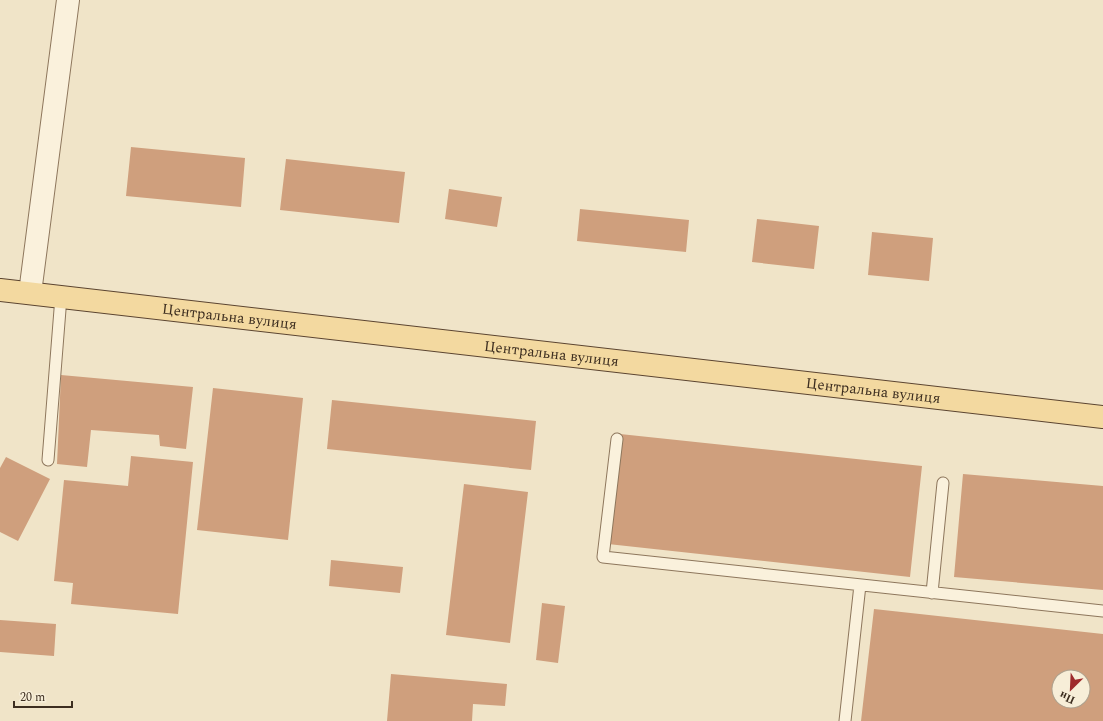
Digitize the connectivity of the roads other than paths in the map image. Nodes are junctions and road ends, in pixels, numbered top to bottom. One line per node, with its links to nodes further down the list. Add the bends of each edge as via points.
1 (68, 0): 3 (street)
2 (0, 290): 3 (main road, Центральна вулиця)
3 (30, 293): 4 (main road, Центральна вулиця)
4 (61, 297): 5 (main road, Центральна вулиця); 7 (lane)
5 (1103, 417)
6 (617, 439): 9 (lane, via 603,557)
7 (48, 460)
8 (943, 483): 10 (lane)
9 (860, 585): 10 (lane); 12 (lane)
10 (932, 593): 11 (lane)
11 (1103, 611)
12 (845, 721)

